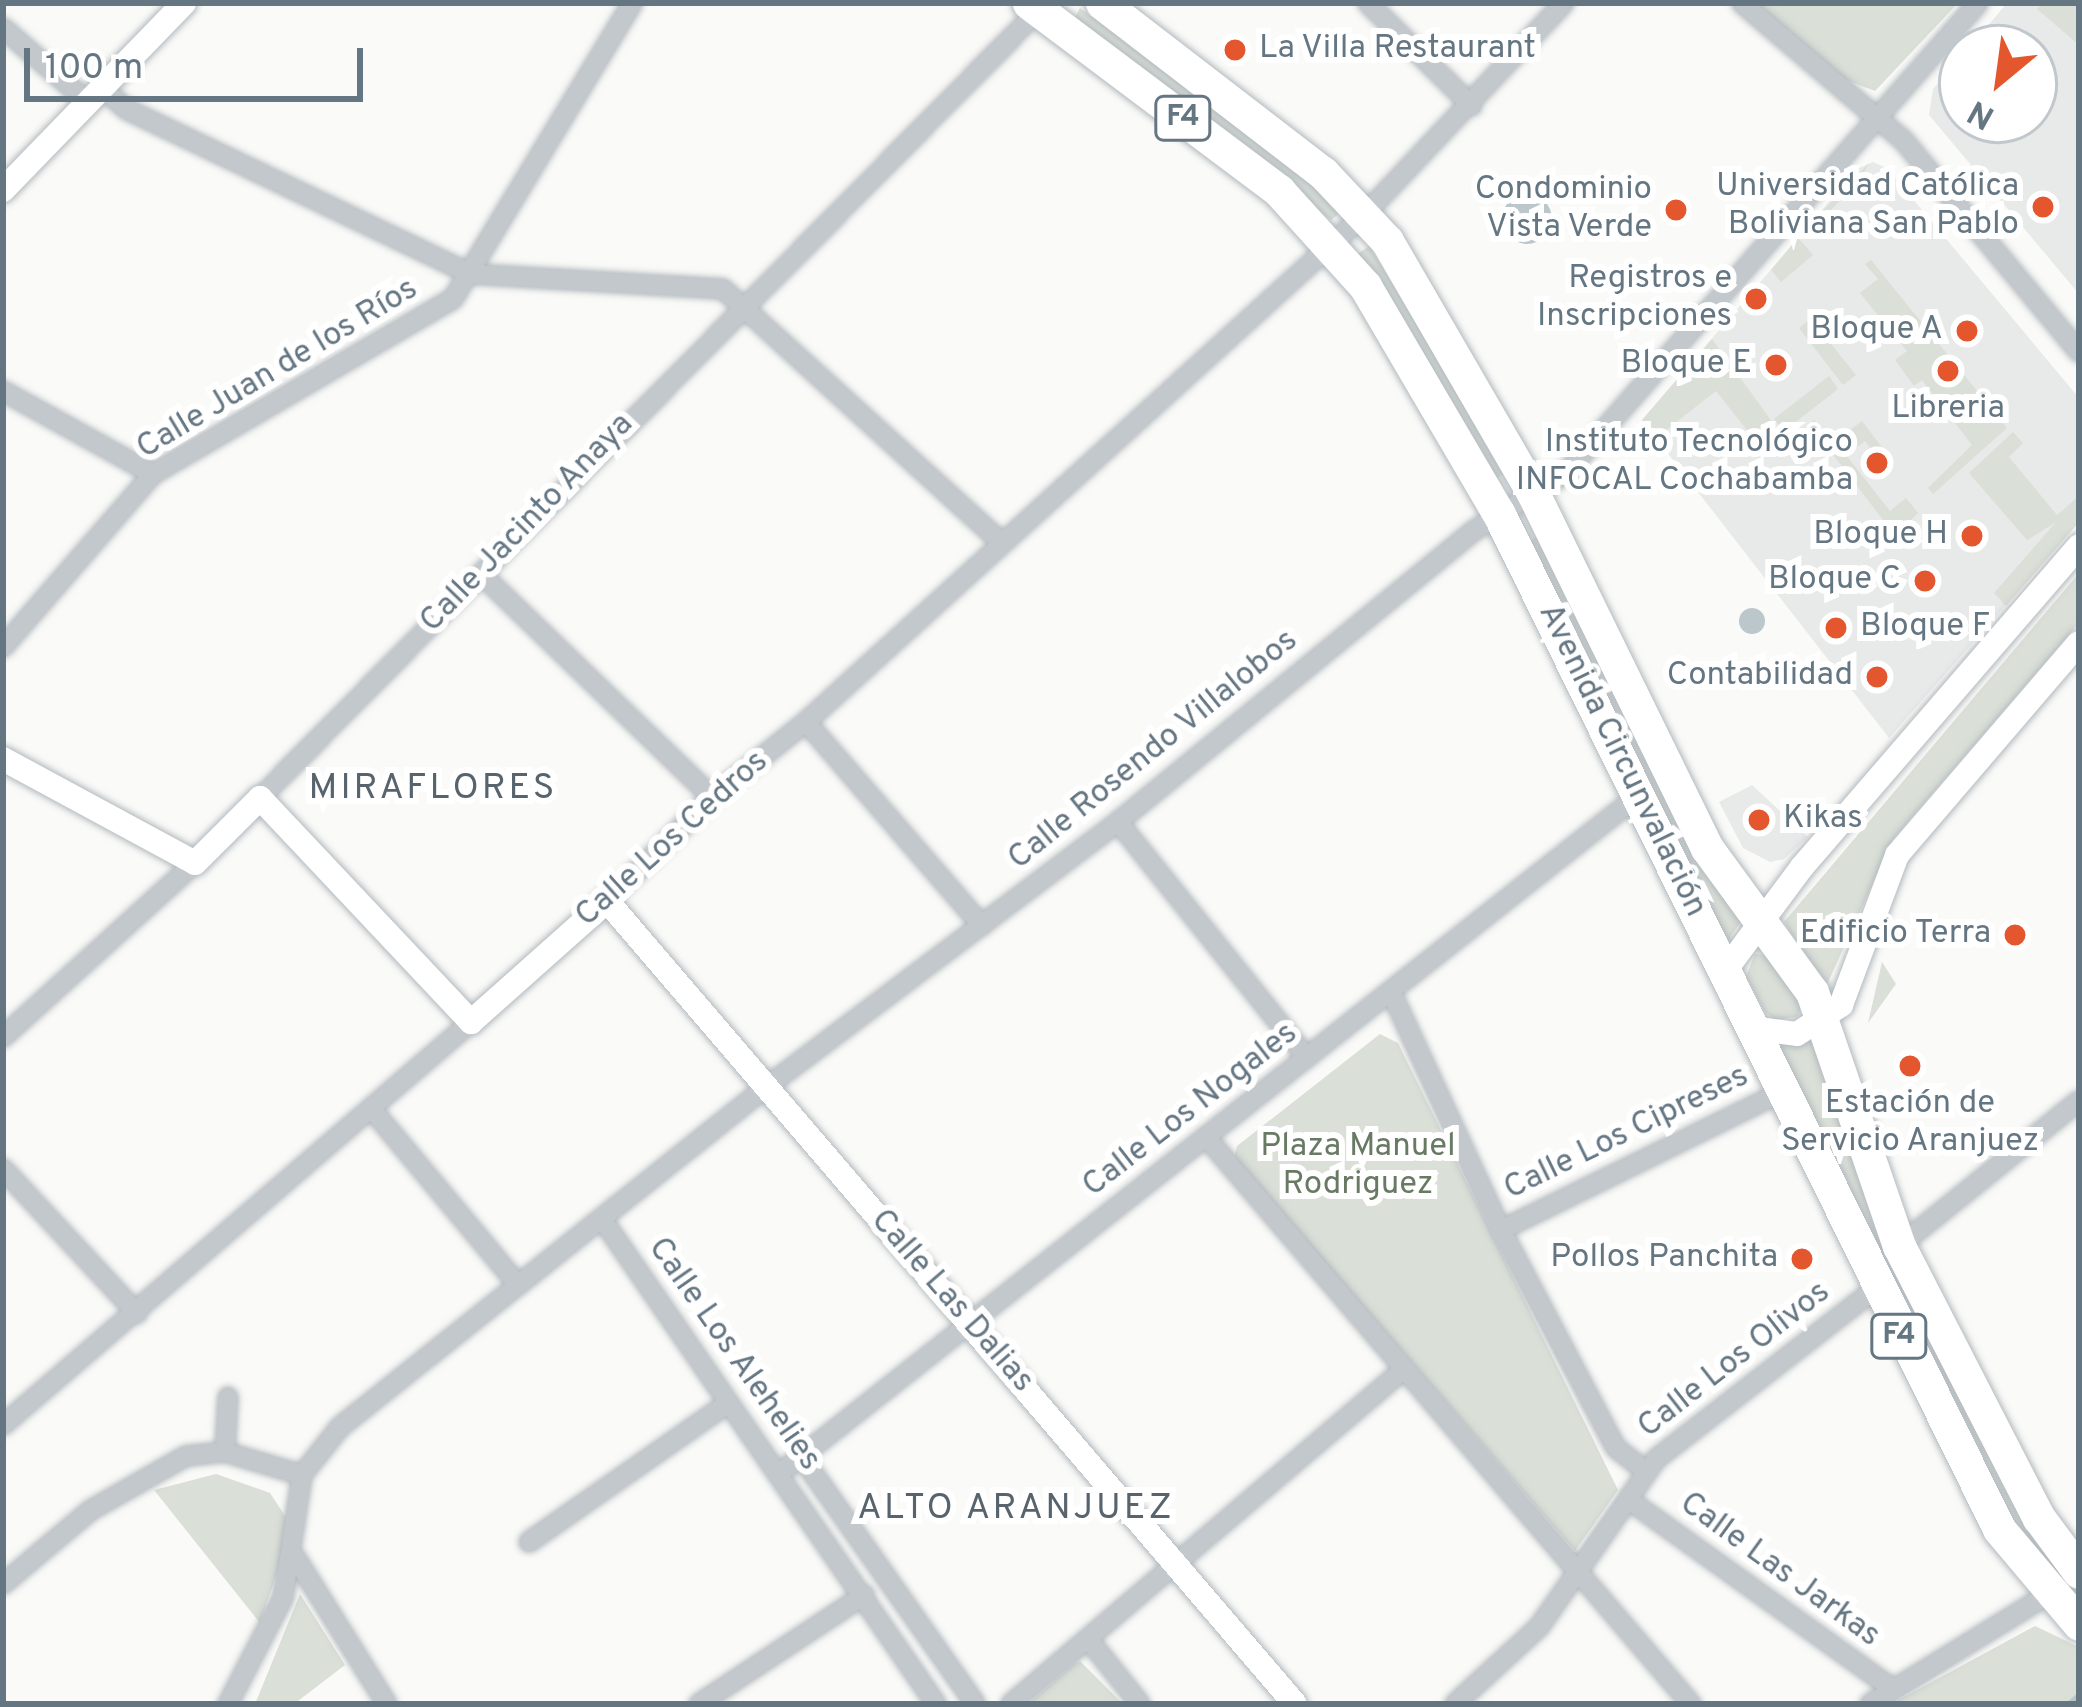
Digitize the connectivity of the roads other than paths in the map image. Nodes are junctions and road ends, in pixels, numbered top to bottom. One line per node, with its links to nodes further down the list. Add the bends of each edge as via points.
1 (184, 3): 10 (street)
2 (632, 3): 16 (street, Calle Juan de los Ríos)
3 (1102, 3): 14 (highway, Avenida Circunvalación / F4, via 1323,172)
4 (1368, 3): 11 (street)
5 (1564, 3): 11 (street, Calle Los Cedros)
6 (1742, 3): 12 (street)
7 (1978, 3): 12 (street, Calle Rosendo Villalobos)
8 (1038, 5): 15 (highway, Avenida Circunvalación / F4, via 1279,190); 17 (street, Calle Jacinto Anaya)
9 (3, 28): 10 (street)
10 (96, 96): 13 (street); 16 (street)
11 (1472, 106): 14 (street, Calle Los Cedros)
12 (1876, 116): 18 (street); 21 (street, Calle Rosendo Villalobos, via 1566,473)
13 (3, 190)
14 (1364, 215): 15 (street, Calle Los Cedros); 21 (highway, Avenida Circunvalación / F4)
15 (1330, 241): 22 (highway, Avenida Circunvalación / F4, via 1365,286); 23 (street, Calle Los Cedros)
16 (471, 274): 17 (street, via 723,289); 20 (street, Calle Juan de los Ríos, via 452,299)
17 (743, 302): 23 (street); 25 (street, Calle Jacinto Anaya)
18 (2079, 352)
19 (3, 391): 20 (street)
20 (153, 474): 27 (street, Calle Juan de los Ríos)
21 (1533, 493): 22 (street, Calle Rosendo Villalobos); 36 (highway, Avenida Circunvalación / F4, via 1707,848)
22 (1499, 514): 30 (highway, Avenida Circunvalación / F4); 33 (street, Calle Rosendo Villalobos)
23 (1002, 543): 28 (street, Calle Los Cedros)
24 (2079, 546): 36 (street)
25 (482, 575): 31 (street); 32 (street, Calle Jacinto Anaya)
26 (2079, 643): 40 (street, via 1897,855 1846,993)
27 (3, 647)
28 (806, 722): 31 (street, Calle Los Cedros); 37 (street)
29 (3, 759): 34 (street)
30 (1639, 795): 38 (highway, Avenida Circunvalación / F4); 39 (street, Calle Los Nogales)
31 (712, 797): 35 (street, Calle Los Cedros)
32 (260, 798): 34 (street, Calle Jacinto Anaya); 41 (street)
33 (1118, 822): 37 (street, Calle Rosendo Villalobos); 44 (street)
34 (195, 863): 43 (street, Calle Jacinto Anaya)
35 (607, 901): 41 (street, Calle Los Cedros); 45 (street, Calle Las Dalias)
36 (1762, 920): 38 (street); 40 (highway, Avenida Circunvalación / F4)
37 (982, 926): 45 (street, Calle Rosendo Villalobos)
38 (1724, 972): 42 (highway, Avenida Circunvalación / F4)
39 (1391, 992): 44 (street, Calle Los Nogales); 52 (street)
40 (1825, 1020): 42 (street, via 1786,1037); 53 (highway, Avenida Circunvalación / F4)
41 (471, 1022): 48 (street, Calle Los Cedros)
42 (1750, 1028): 46 (highway, Avenida Circunvalación / F4)
43 (3, 1037)
44 (1307, 1058): 49 (street, Calle Los Nogales)
45 (765, 1088): 51 (street, Calle Rosendo Villalobos); 57 (street, Calle Las Dalias)
46 (1780, 1093): 52 (street, Calle Los Cipreses); 55 (highway, Avenida Circunvalación / F4)
47 (2079, 1101): 53 (street)
48 (374, 1112): 54 (street); 56 (street, Calle Los Cedros)
49 (1207, 1138): 57 (street, Calle Los Nogales); 58 (street)
50 (3, 1169): 56 (street)
51 (602, 1219): 54 (street, Calle Rosendo Villalobos); 60 (street, Calle Los Alehelies)
52 (1501, 1230): 64 (street, via 1616,1448)
53 (1899, 1246): 68 (highway, Avenida Circunvalación / F4)
54 (518, 1285): 66 (street, Calle Rosendo Villalobos, via 340,1427)
55 (1875, 1289): 64 (street, Calle Los Olivos); 75 (highway, Avenida Circunvalación / F4, via 1999,1529)
56 (137, 1313): 61 (street, Calle Los Cedros)
57 (970, 1323): 63 (street, Calle Los Nogales); 71 (street, Calle Las Dalias)
58 (1404, 1369): 71 (street); 73 (street)
59 (228, 1396): 62 (street)
60 (728, 1402): 65 (street, Calle Los Alehelies); 69 (street)
61 (3, 1425)
62 (225, 1452): 66 (street); 74 (street, via 148,1471)
63 (801, 1456): 65 (street, Calle Los Nogales); 84 (street)
64 (1645, 1471): 67 (street, Calle Los Olivos)
65 (780, 1473): 76 (street, Calle Los Alehelies)
66 (302, 1475): 70 (street)
67 (1629, 1500): 73 (street, Calle Los Olivos); 79 (street, Calle Las Jarkas)
68 (2066, 1534): 72 (highway, Avenida Circunvalación / F4)
69 (530, 1542)
70 (295, 1557): 80 (street, via 284,1598); 81 (street)
71 (1177, 1563): 78 (street); 87 (street, Calle Las Dalias)
72 (2079, 1572)
73 (1580, 1576): 88 (street, Calle Los Olivos, via 1539,1627); 89 (street)
74 (3, 1584)
75 (2049, 1594): 77 (highway, Avenida Circunvalación / F4); 79 (street)
76 (864, 1595): 82 (street); 83 (street, Calle Los Alehelies)
77 (2079, 1624)
78 (1088, 1639): 85 (street); 86 (street)
79 (1894, 1690): 90 (street)
80 (229, 1704)
81 (387, 1704)
82 (699, 1704)
83 (935, 1704)
84 (975, 1704)
85 (1011, 1704)
86 (1140, 1704)
87 (1295, 1704)
88 (1454, 1704)
89 (1691, 1704)
90 (1870, 1704)

